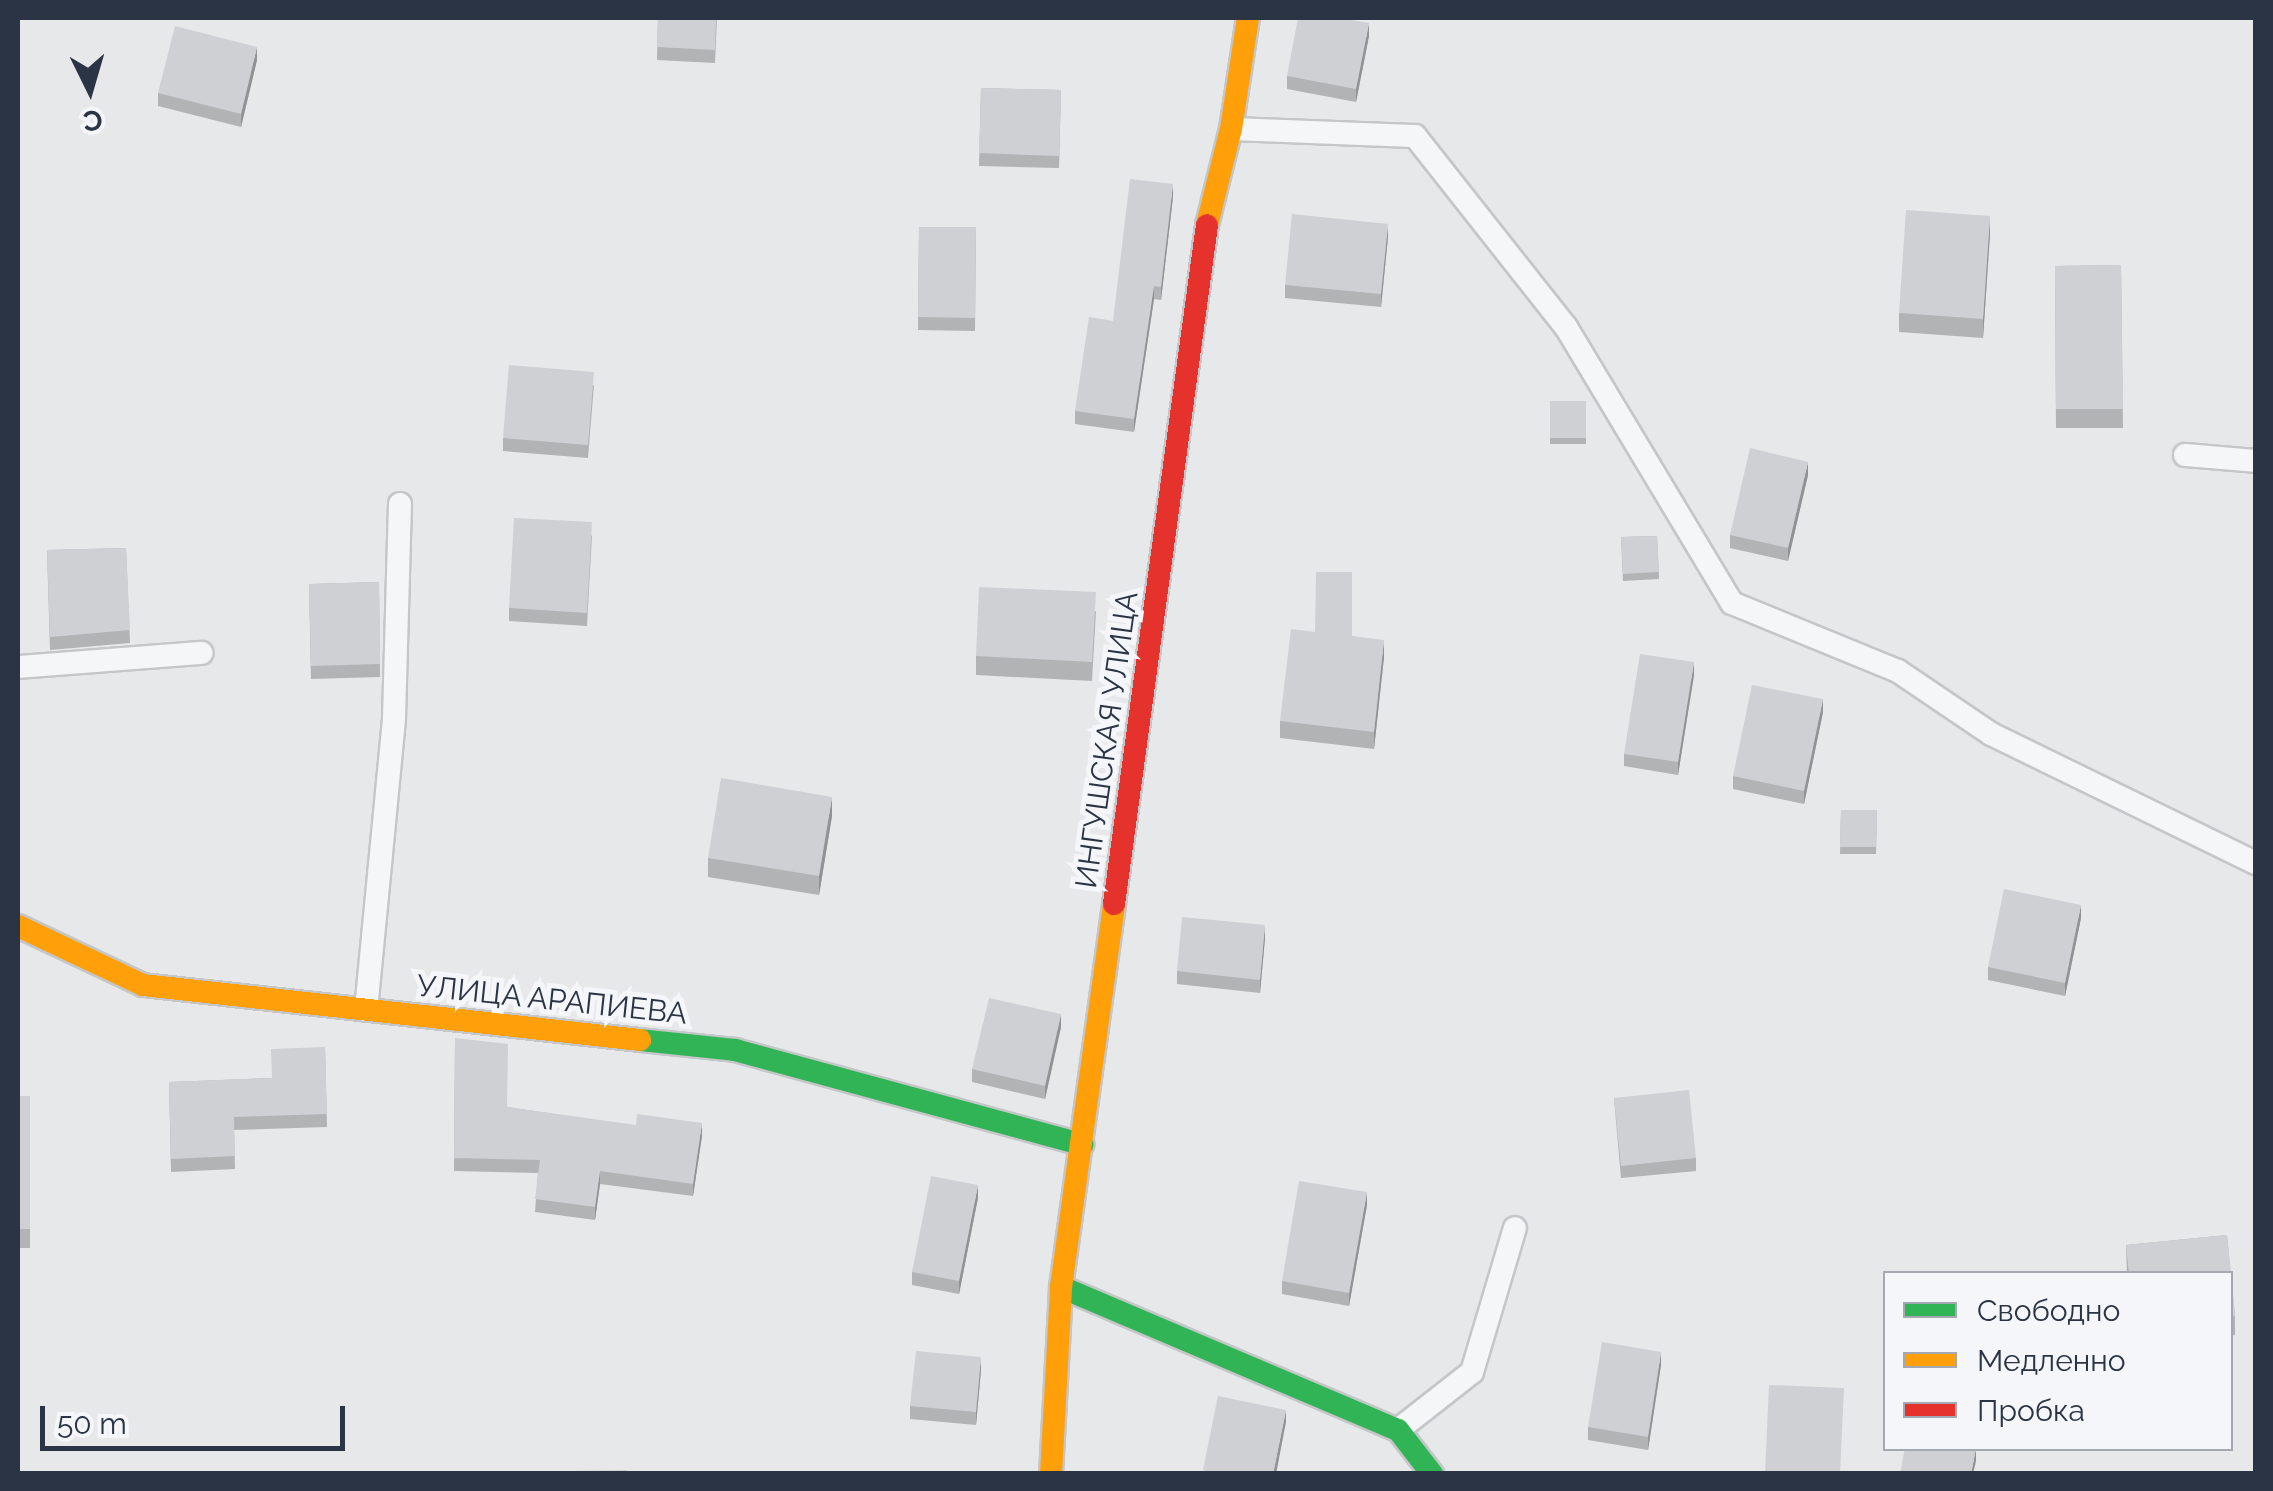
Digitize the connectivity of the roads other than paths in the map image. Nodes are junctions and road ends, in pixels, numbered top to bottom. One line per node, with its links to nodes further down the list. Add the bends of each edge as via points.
1 (1248, 18): 2 (street, ИНГУШСКАЯ УЛИЦА)
2 (1232, 129): 8 (lane, via 1416,136 1566,327 1732,603 1898,670 1990,734); 11 (street, ИНГУШСКАЯ УЛИЦА, via 1212,192)
3 (2185, 455): 4 (lane)
4 (2256, 461)
5 (400, 504): 10 (lane, via 394,718)
6 (200, 653): 7 (lane)
7 (18, 667)
8 (2256, 864)
9 (18, 926): 10 (street, УЛИЦА АРАПИЕВА, via 143,985)
10 (366, 1010): 11 (street, УЛИЦА АРАПИЕВА, via 735,1050)
11 (1082, 1144): 13 (street, ИНГУШСКАЯ УЛИЦА)
12 (1515, 1228): 14 (lane, via 1472,1372)
13 (1061, 1286): 14 (street); 15 (street, ИНГУШСКАЯ УЛИЦА)
14 (1398, 1430): 16 (street)
15 (1051, 1474)
16 (1432, 1474)

